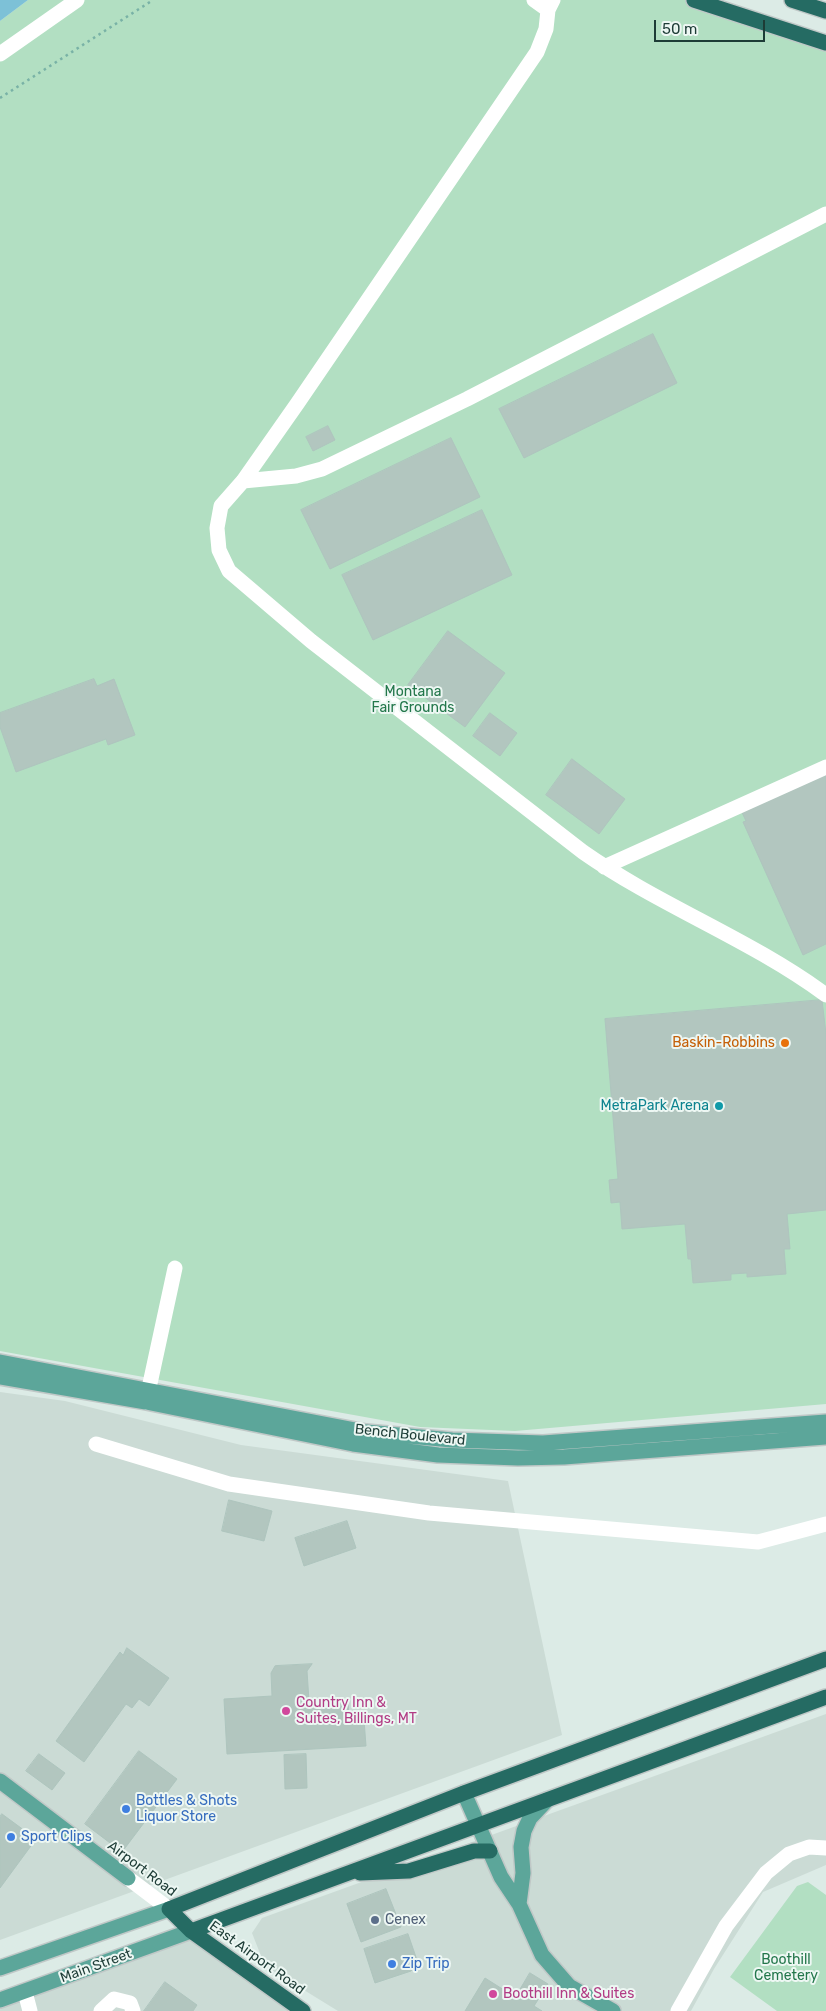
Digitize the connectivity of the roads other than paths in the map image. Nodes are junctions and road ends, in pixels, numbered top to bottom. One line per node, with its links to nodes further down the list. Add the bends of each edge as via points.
1 (77, 0): 8 (street)
2 (534, 0): 5 (street)
3 (694, 0): 7 (highway)
4 (792, 0): 6 (highway)
5 (550, 5): 10 (street, via 546,29 537,52)
6 (826, 11)
7 (826, 43)
8 (0, 54)
9 (826, 214): 10 (street, via 466,399 322,469 296,476)
10 (243, 481): 12 (street, via 221,506 216,528 218,550 228,571 311,642)
11 (826, 768): 12 (street)
12 (604, 867): 13 (street, via 792,970)
13 (826, 995)
14 (175, 1268): 17 (street)
15 (0, 1362): 17 (main road, Bench Boulevard)
16 (0, 1377): 17 (main road)
17 (148, 1396): 18 (main road, Bench Boulevard, via 366,1432 452,1440 542,1443); 19 (main road, via 353,1444 473,1457 564,1457)
18 (826, 1422)
19 (826, 1437)
20 (96, 1444): 21 (street, via 229,1484 429,1514 758,1542)
21 (826, 1524)
22 (826, 1659): 25 (highway)
23 (826, 1697): 26 (highway)
24 (0, 1781): 31 (main road, Airport Road)
25 (464, 1793): 27 (main road); 33 (highway)
26 (547, 1800): 27 (highway); 32 (main road, via 530,1818 524,1831)
27 (479, 1824): 29 (main road); 30 (highway)
28 (826, 1848): 43 (street, via 809,1848 790,1854 774,1865 726,1926)
29 (490, 1851): 30 (highway, via 474,1851 409,1871); 32 (main road)
30 (351, 1873): 34 (highway)
31 (128, 1878): 33 (street, Airport Road)
32 (519, 1904): 42 (main road, via 530,1933 548,1964 569,1986)
33 (169, 1909): 34 (highway, Airport Road); 35 (main road)
34 (191, 1931): 36 (main road, Main Street); 41 (highway, East Airport Road)
35 (0, 1968)
36 (25, 1992): 37 (main road, Main Street); 38 (street)
37 (0, 2000)
38 (30, 2011)
39 (101, 2011): 40 (street, via 114,1999 130,2002)
40 (133, 2011)
41 (303, 2011)
42 (613, 2011)
43 (678, 2011)

